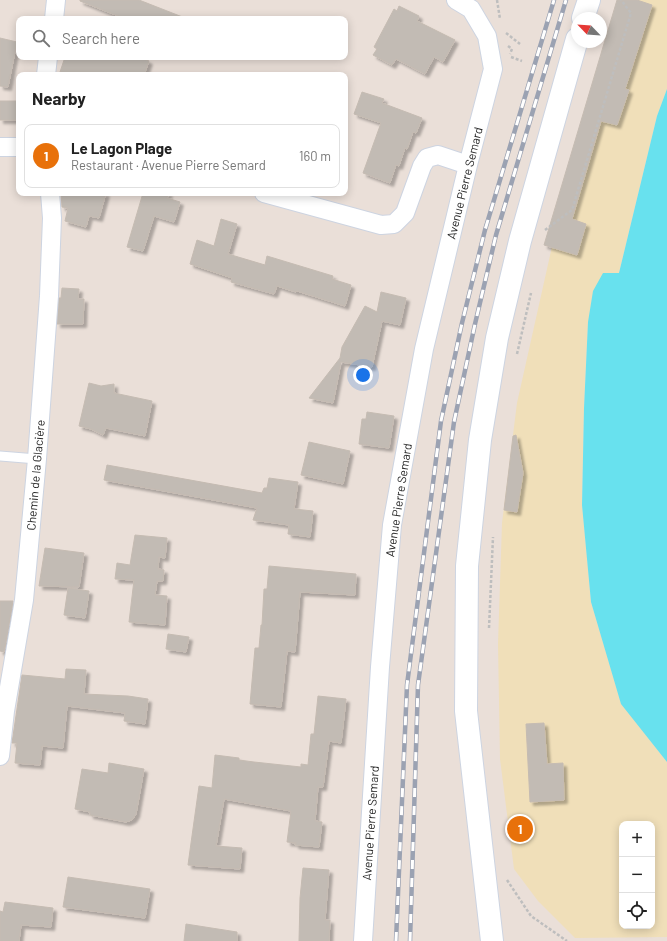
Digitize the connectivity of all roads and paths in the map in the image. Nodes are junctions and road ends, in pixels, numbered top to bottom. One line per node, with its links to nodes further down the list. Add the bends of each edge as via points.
1 (56, 0): 8 (street)
2 (456, 0): 16 (street, Avenue Pierre Semard, via 471,8 487,36 494,69)
3 (497, 0): 6 (path)
4 (589, 0): 7 (main road)
5 (621, 0): 19 (path, via 631,13 572,210 544,231)
6 (497, 7)
7 (586, 12)
8 (54, 16)
9 (574, 48): 29 (main road, via 520,241 497,338 480,440 468,558 466,711)
10 (509, 56): 12 (path)
11 (48, 60): 13 (street)
12 (522, 61)
13 (46, 72)
14 (0, 147): 15 (street)
15 (16, 147)
16 (468, 164): 18 (street, via 438,155 427,158 405,213 394,224 381,225); 28 (street, Avenue Pierre Semard, via 424,349 392,525 380,667)
17 (50, 196): 23 (street, Chemin de la Glacière, via 52,218 49,296)
18 (275, 196)
19 (546, 224)
20 (532, 286): 21 (path)
21 (516, 359)
22 (0, 456): 23 (lane)
23 (36, 459): 26 (street, Chemin de la Glacière, via 24,600)
24 (493, 534): 25 (path)
25 (489, 635)
26 (0, 756)
27 (506, 872): 30 (path, via 507,880 531,916)
28 (363, 941)
29 (492, 941)
30 (567, 941)

